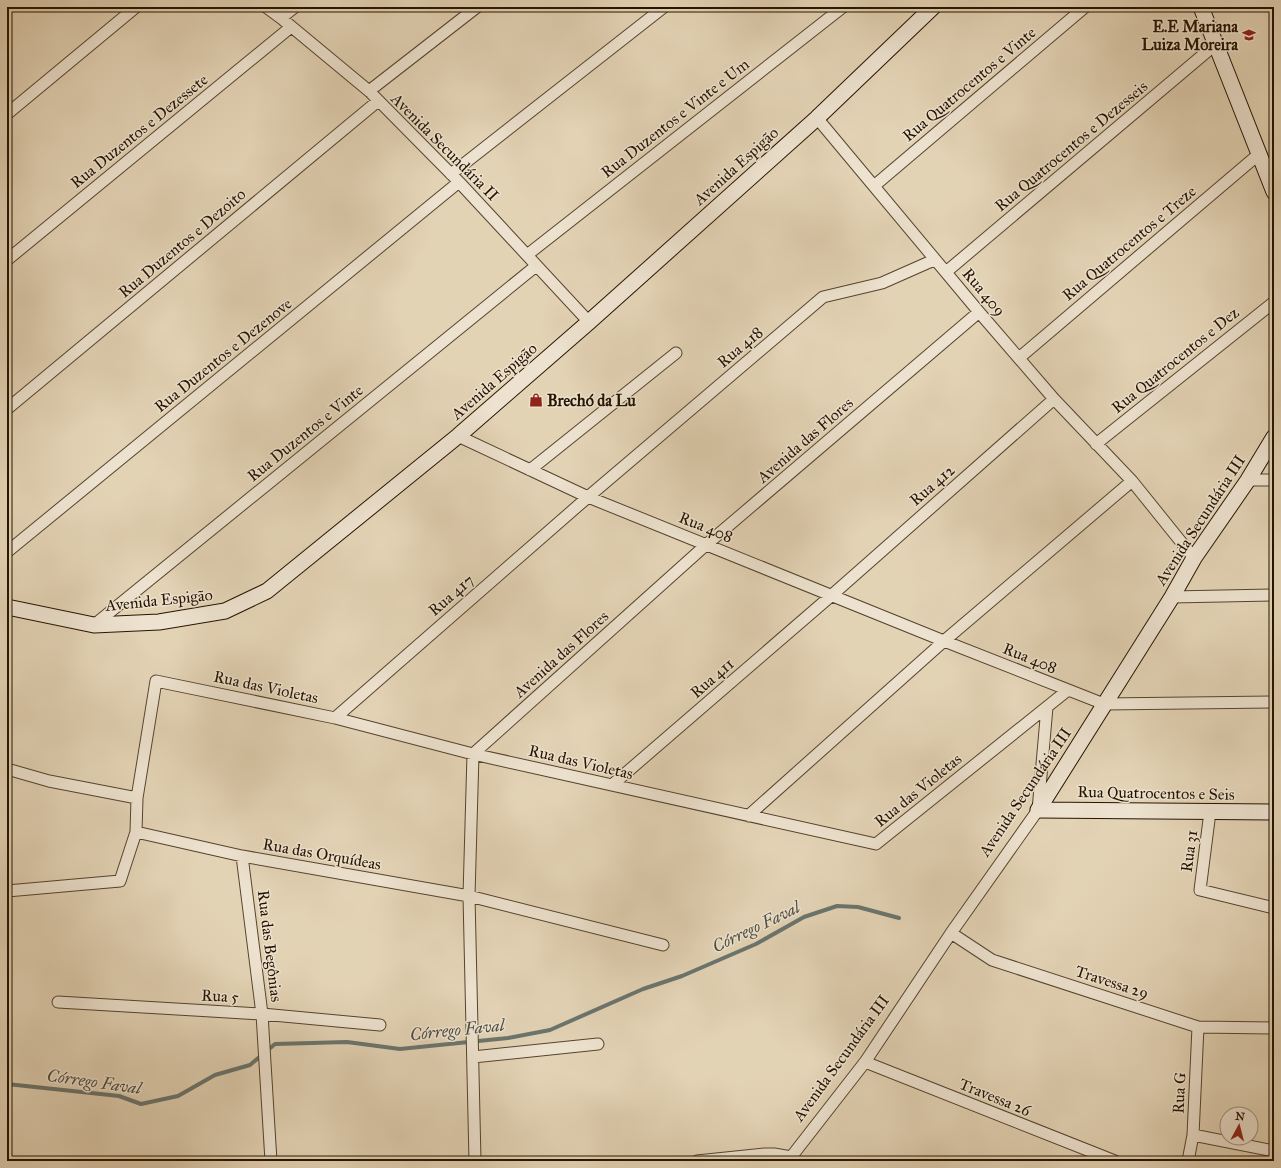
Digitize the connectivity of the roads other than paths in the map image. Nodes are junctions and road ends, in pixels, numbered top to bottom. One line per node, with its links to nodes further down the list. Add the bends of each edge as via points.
1 (136, 7): 15 (street)
2 (266, 7): 10 (street, Avenida Secundária II)
3 (295, 7): 10 (street)
4 (477, 7): 13 (street)
5 (664, 7): 18 (street)
6 (843, 7): 22 (street, Rua Duzentos e Vinte e Um)
7 (933, 7): 16 (street, Avenida Espigão)
8 (1085, 7): 20 (street, Rua Quatrocentos e Vinte)
9 (1201, 7): 12 (street)
10 (281, 18): 11 (street, Avenida Secundária II)
11 (291, 27): 13 (street, Avenida Secundária II); 23 (street, Rua Duzentos e Dezessete)
12 (1216, 44): 17 (street); 26 (street, Rua Quatrocentos e Dezesseis)
13 (369, 91): 14 (street, Avenida Secundária II)
14 (378, 101): 18 (street, Avenida Secundária II); 33 (street, Rua Duzentos e Dezoito)
15 (7, 114)
16 (817, 118): 20 (street, Rua 409); 29 (street, Avenida Espigão)
17 (1259, 154): 21 (street); 31 (street, Rua Quatrocentos e Treze)
18 (451, 174): 19 (street, Avenida Secundária II)
19 (459, 182): 22 (street, Avenida Secundária II); 43 (street, Rua Duzentos e Dezenove)
20 (874, 186): 24 (street, Rua 409)
21 (1274, 192)
22 (527, 255): 25 (street, Avenida Secundária II)
23 (7, 260)
24 (934, 260): 26 (street, Rua 409); 41 (street, Rua 418, via 882,283 823,297)
25 (536, 266): 29 (street, Avenida Secundária II); 49 (street, Rua Duzentos e Vinte)
26 (946, 272): 28 (street, Rua 409)
27 (1274, 302): 36 (street, Rua Quatrocentos e Dez)
28 (979, 312): 31 (street, Rua 409); 42 (street, Avenida das Flores)
29 (589, 322): 34 (street, Avenida Espigão)
30 (676, 353): 37 (street)
31 (1019, 358): 32 (street, Rua 409)
32 (1054, 399): 36 (street, Rua 409); 45 (street, Rua 412)
33 (7, 409)
34 (458, 436): 37 (street, Rua 408); 49 (street, Avenida Espigão, via 267,591 225,611 159,622)
35 (1274, 437): 38 (street, Avenida Secundária III)
36 (1096, 444): 40 (street, Rua 409)
37 (530, 470): 41 (street, Rua 408)
38 (1248, 480): 39 (street); 44 (street, Avenida Secundária III)
39 (1274, 480)
40 (1132, 481): 44 (street, Rua 409); 50 (street)
41 (588, 497): 42 (street, Rua 408); 55 (street, Rua 417)
42 (707, 544): 45 (street, Rua 408); 56 (street, Avenida das Flores)
43 (7, 552)
44 (1194, 558): 47 (street, Avenida Secundária III)
45 (832, 595): 50 (street, Rua 408); 58 (street, Rua 411)
46 (1274, 596): 47 (street)
47 (1172, 597): 53 (street, Avenida Secundária III)
48 (7, 607): 49 (street, Avenida Espigão)
49 (94, 625)
50 (944, 641): 51 (street, Rua 408); 63 (street)
51 (1068, 690): 53 (street, Rua 408); 54 (street, Rua das Violetas)
52 (1274, 702): 53 (street)
53 (1104, 704): 60 (street, Avenida Secundária III)
54 (1047, 707): 60 (street); 63 (street, Rua das Violetas, via 876,844)
55 (336, 718): 56 (street, Rua das Violetas); 59 (street, Rua das Violetas, via 156,681)
56 (473, 754): 58 (street, Rua das Violetas); 67 (street)
57 (7, 770): 59 (street)
58 (612, 785): 63 (street, Rua das Violetas)
59 (137, 798): 64 (street, Rua das Violetas)
60 (1038, 810): 61 (street, Rua Quatrocentos e Seis); 69 (street, Avenida Secundária III)
61 (1210, 812): 62 (street, Rua Quatrocentos e Seis); 68 (street, Rua 31, via 1200,890)
62 (1274, 812)
63 (748, 816)
64 (136, 832): 65 (street, Rua das Orquídeas); 66 (street, via 120,881)
65 (242, 856): 67 (street, Rua das Orquídeas); 72 (street, Rua das Begônias)
66 (7, 890)
67 (468, 896): 70 (street, Rua das Orquídeas); 77 (street)
68 (1274, 908)
69 (951, 933): 74 (street, Travessa 29, via 992,960); 78 (street, Avenida Secundária III)
70 (663, 945)
71 (58, 1002): 72 (street, Rua 5)
72 (262, 1014): 73 (street, Rua 5); 82 (street, Rua das Begônias)
73 (380, 1025)
74 (1198, 1027): 75 (street, Travessa 29); 79 (street, Rua G)
75 (1274, 1028)
76 (598, 1044): 77 (street)
77 (472, 1057): 83 (street)
78 (865, 1062): 81 (street, Avenida Secundária III); 85 (street, Travessa 26)
79 (1193, 1134): 80 (street); 86 (street, Rua G)
80 (1274, 1151)
81 (791, 1160): 84 (street, via 765,1154)
82 (271, 1161)
83 (475, 1161)
84 (698, 1161)
85 (1114, 1161)
86 (1188, 1161)

